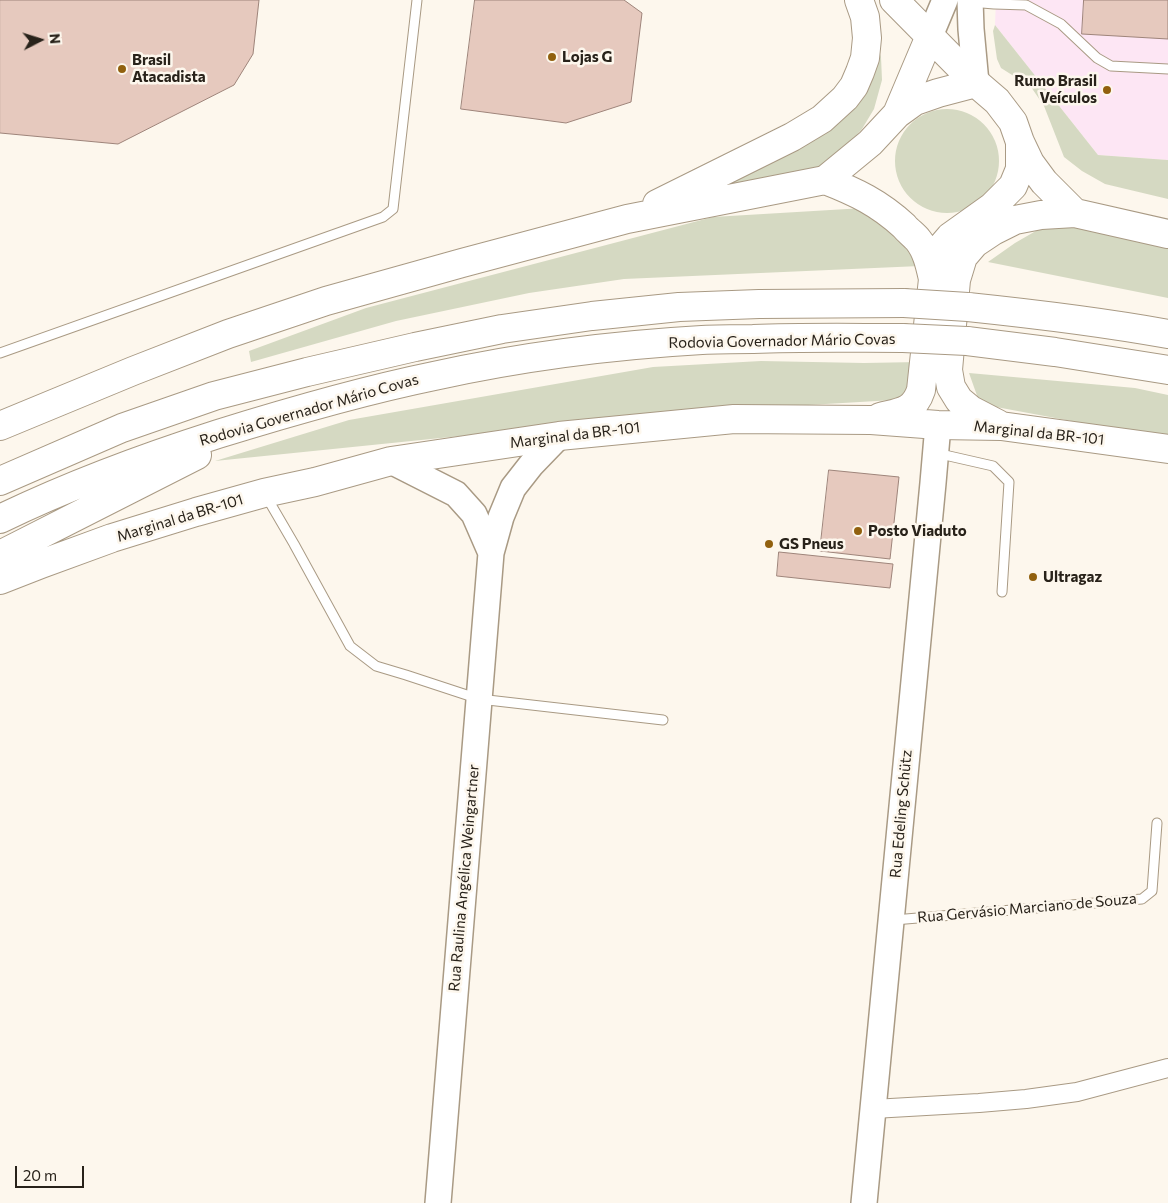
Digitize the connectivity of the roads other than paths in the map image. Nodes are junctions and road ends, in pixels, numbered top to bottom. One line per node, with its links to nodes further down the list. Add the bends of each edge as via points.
1 (416, 0): 17 (lane, via 392,208 388,213)
2 (859, 0): 13 (highway, via 865,17 865,58 854,86 845,98 822,119 792,137)
3 (894, 0): 6 (highway)
4 (945, 0): 6 (main road)
5 (970, 1): 7 (lane, via 1026,5 1061,24 1096,58 1111,66); 8 (main road)
6 (930, 36): 8 (highway); 9 (highway)
7 (1168, 69)
8 (976, 83): 9 (highway, via 915,102); 10 (highway, via 1013,122)
9 (897, 114): 11 (highway, via 870,143)
10 (1020, 142): 12 (highway, via 1044,182); 15 (highway, via 1020,169 1013,186 992,207 944,244)
11 (825, 180): 13 (highway); 15 (highway, via 876,203 899,222 918,240)
12 (1075, 212): 14 (highway); 23 (highway, via 1041,214 1016,220 975,243 963,257 956,280 948,370 951,387 971,410)
13 (627, 219): 22 (highway, via 326,302 228,334)
14 (1168, 234)
15 (934, 279): 19 (highway, via 918,400 906,410)
16 (1168, 334): 28 (highway, bridge, via 968,307 904,303 679,307 592,316 502,329 385,353 214,396 122,428)
17 (0, 353)
18 (1168, 370): 20 (highway, Rodovia Governador Mário Covas, bridge, via 967,341 903,338 704,340 619,347 434,375)
19 (871, 420): 21 (highway, Marginal da BR-101); 24 (highway, Marginal da BR-101, via 734,419)
20 (260, 421): 30 (highway, Rodovia Governador Mário Covas, via 80,483); 32 (highway)
21 (938, 425): 23 (highway, Marginal da BR-101); 26 (main road, Rua Edeling Schütz)
22 (0, 426)
23 (1001, 426): 25 (highway, Marginal da BR-101)
24 (559, 436): 27 (highway, Marginal da BR-101); 31 (main road, Rua Raulina Angélica Weingartner, via 513,488)
25 (1168, 449)
26 (936, 453): 34 (lane, via 993,466 1010,482); 38 (main road, Rua Edeling Schütz)
27 (391, 461): 29 (highway, Marginal da BR-101); 31 (main road, Rua Raulina Angélica Weingartner, via 456,494 474,514)
28 (5, 478)
29 (264, 493): 33 (highway, Marginal da BR-101, via 112,538); 35 (lane, via 350,646 376,666)
30 (0, 518)
31 (491, 553): 35 (main road, Rua Raulina Angélica Weingartner)
32 (0, 555)
33 (0, 580)
34 (1002, 592)
35 (479, 699): 36 (lane); 41 (main road, Rua Raulina Angélica Weingartner)
36 (663, 720)
37 (1157, 823): 38 (lane, Rua Gervásio Marciano de Souza, via 1152,891 1142,899)
38 (891, 920): 40 (main road, Rua Edeling Schütz)
39 (1168, 1068): 40 (street, via 1077,1092 979,1103)
40 (873, 1109): 42 (main road, Rua Edeling Schütz)
41 (438, 1203)
42 (864, 1203)

